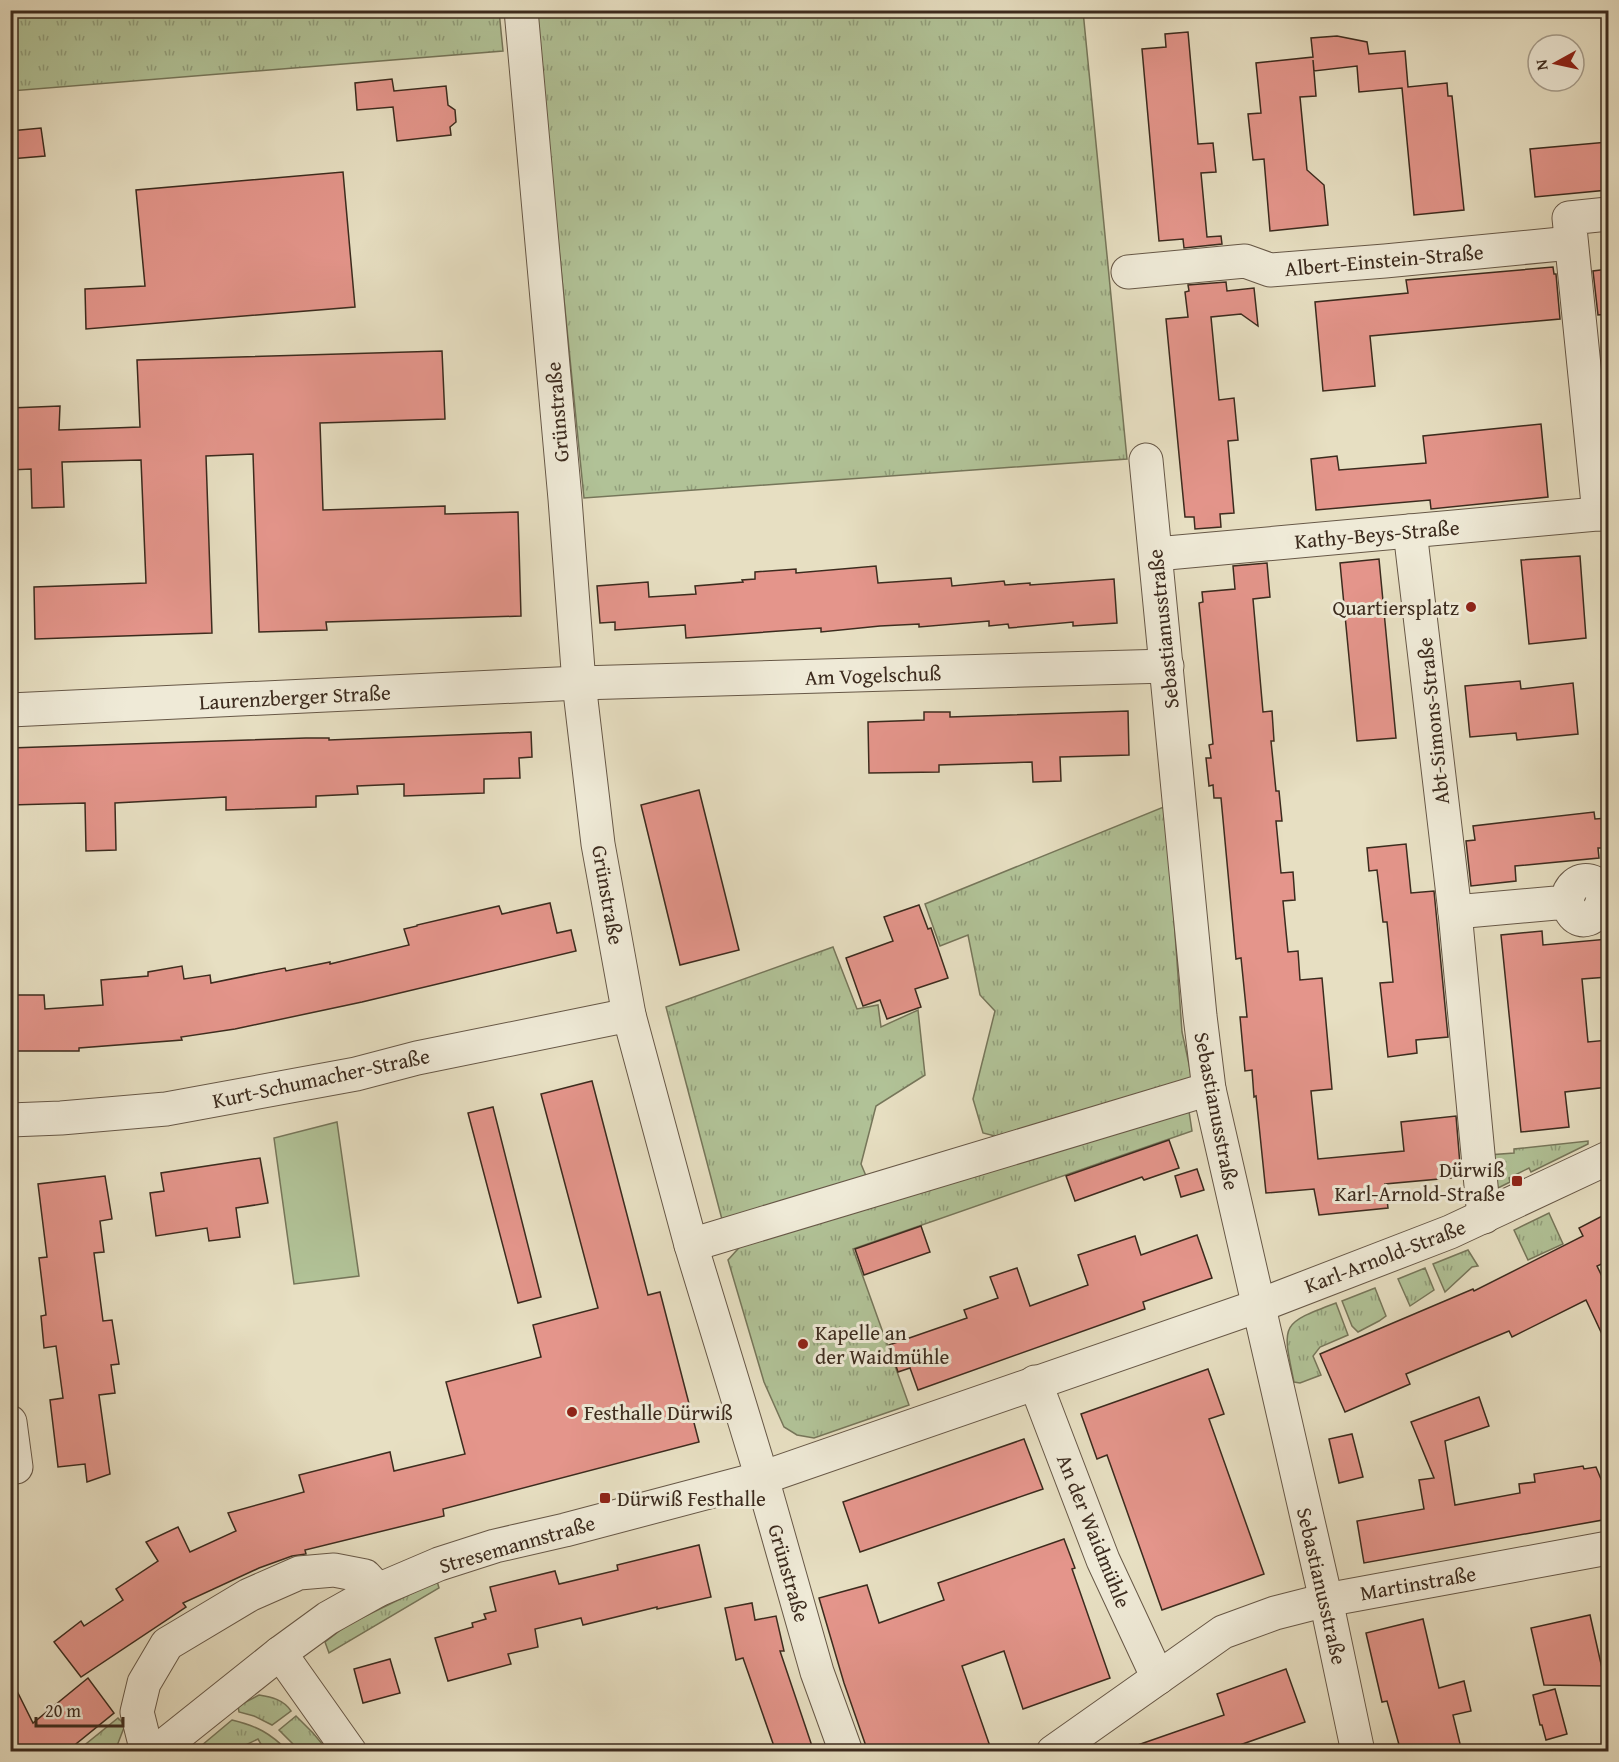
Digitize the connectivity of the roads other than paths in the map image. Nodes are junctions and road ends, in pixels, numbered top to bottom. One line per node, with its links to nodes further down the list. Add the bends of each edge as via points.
1 (521, 10): 10 (street, Grünstraße)
2 (1608, 214): 3 (street, Albert-Einstein-Straße)
3 (1570, 230): 4 (street, Albert-Einstein-Straße, via 1385,261 1270,270 1245,261); 6 (street, Kathy-Beys-Straße)
4 (1128, 272)
5 (1146, 460): 8 (street, Sebastianusstraße)
6 (1604, 513): 7 (street, Kathy-Beys-Straße)
7 (1410, 531): 8 (street, Kathy-Beys-Straße); 13 (street, Abt-Simons-Straße)
8 (1156, 554): 9 (street, Sebastianusstraße)
9 (1167, 666): 10 (street, Am Vogelschuß); 15 (street, Sebastianusstraße)
10 (579, 683): 11 (street, Laurenzberger Straße); 14 (street, Grünstraße, via 598,844)
11 (10, 710)
12 (1567, 903): 13 (street)
13 (1455, 912): 18 (street, Abt-Simons-Straße)
14 (629, 1015): 16 (street, Kurt-Schumacher-Straße, via 356,1074 166,1109); 19 (street, Grünstraße)
15 (1209, 1089): 19 (street); 20 (street, Sebastianusstraße)
16 (10, 1120)
17 (1608, 1158): 18 (street, Karl-Arnold-Straße)
18 (1485, 1217): 20 (street, Karl-Arnold-Straße)
19 (692, 1245): 24 (street, Grünstraße)
20 (1258, 1306): 21 (street); 27 (street, Sebastianusstraße)
21 (1035, 1382): 24 (street); 29 (street, An der Waidmühle, via 1103,1560)
22 (10, 1422): 23 (street, via 16,1467)
23 (10, 1468)
24 (762, 1478): 26 (street, Stresemannstraße, via 495,1546); 33 (street, Grünstraße, via 816,1672)
25 (1608, 1548): 27 (street, Martinstraße)
26 (378, 1590): 28 (street, Stresemannstraße, via 328,1618); 30 (street, via 365,1576 334,1570 299,1573 249,1595 167,1644 144,1683 137,1712)
27 (1326, 1600): 29 (street, Martinstraße, via 1223,1632); 35 (street, Sebastianusstraße)
28 (280, 1653): 31 (street, Stresemannstraße); 32 (street)
29 (1158, 1678): 34 (street, Martinstraße)
30 (147, 1752)
31 (156, 1752)
32 (350, 1752)
33 (846, 1752)
34 (1053, 1752)
35 (1358, 1752)

